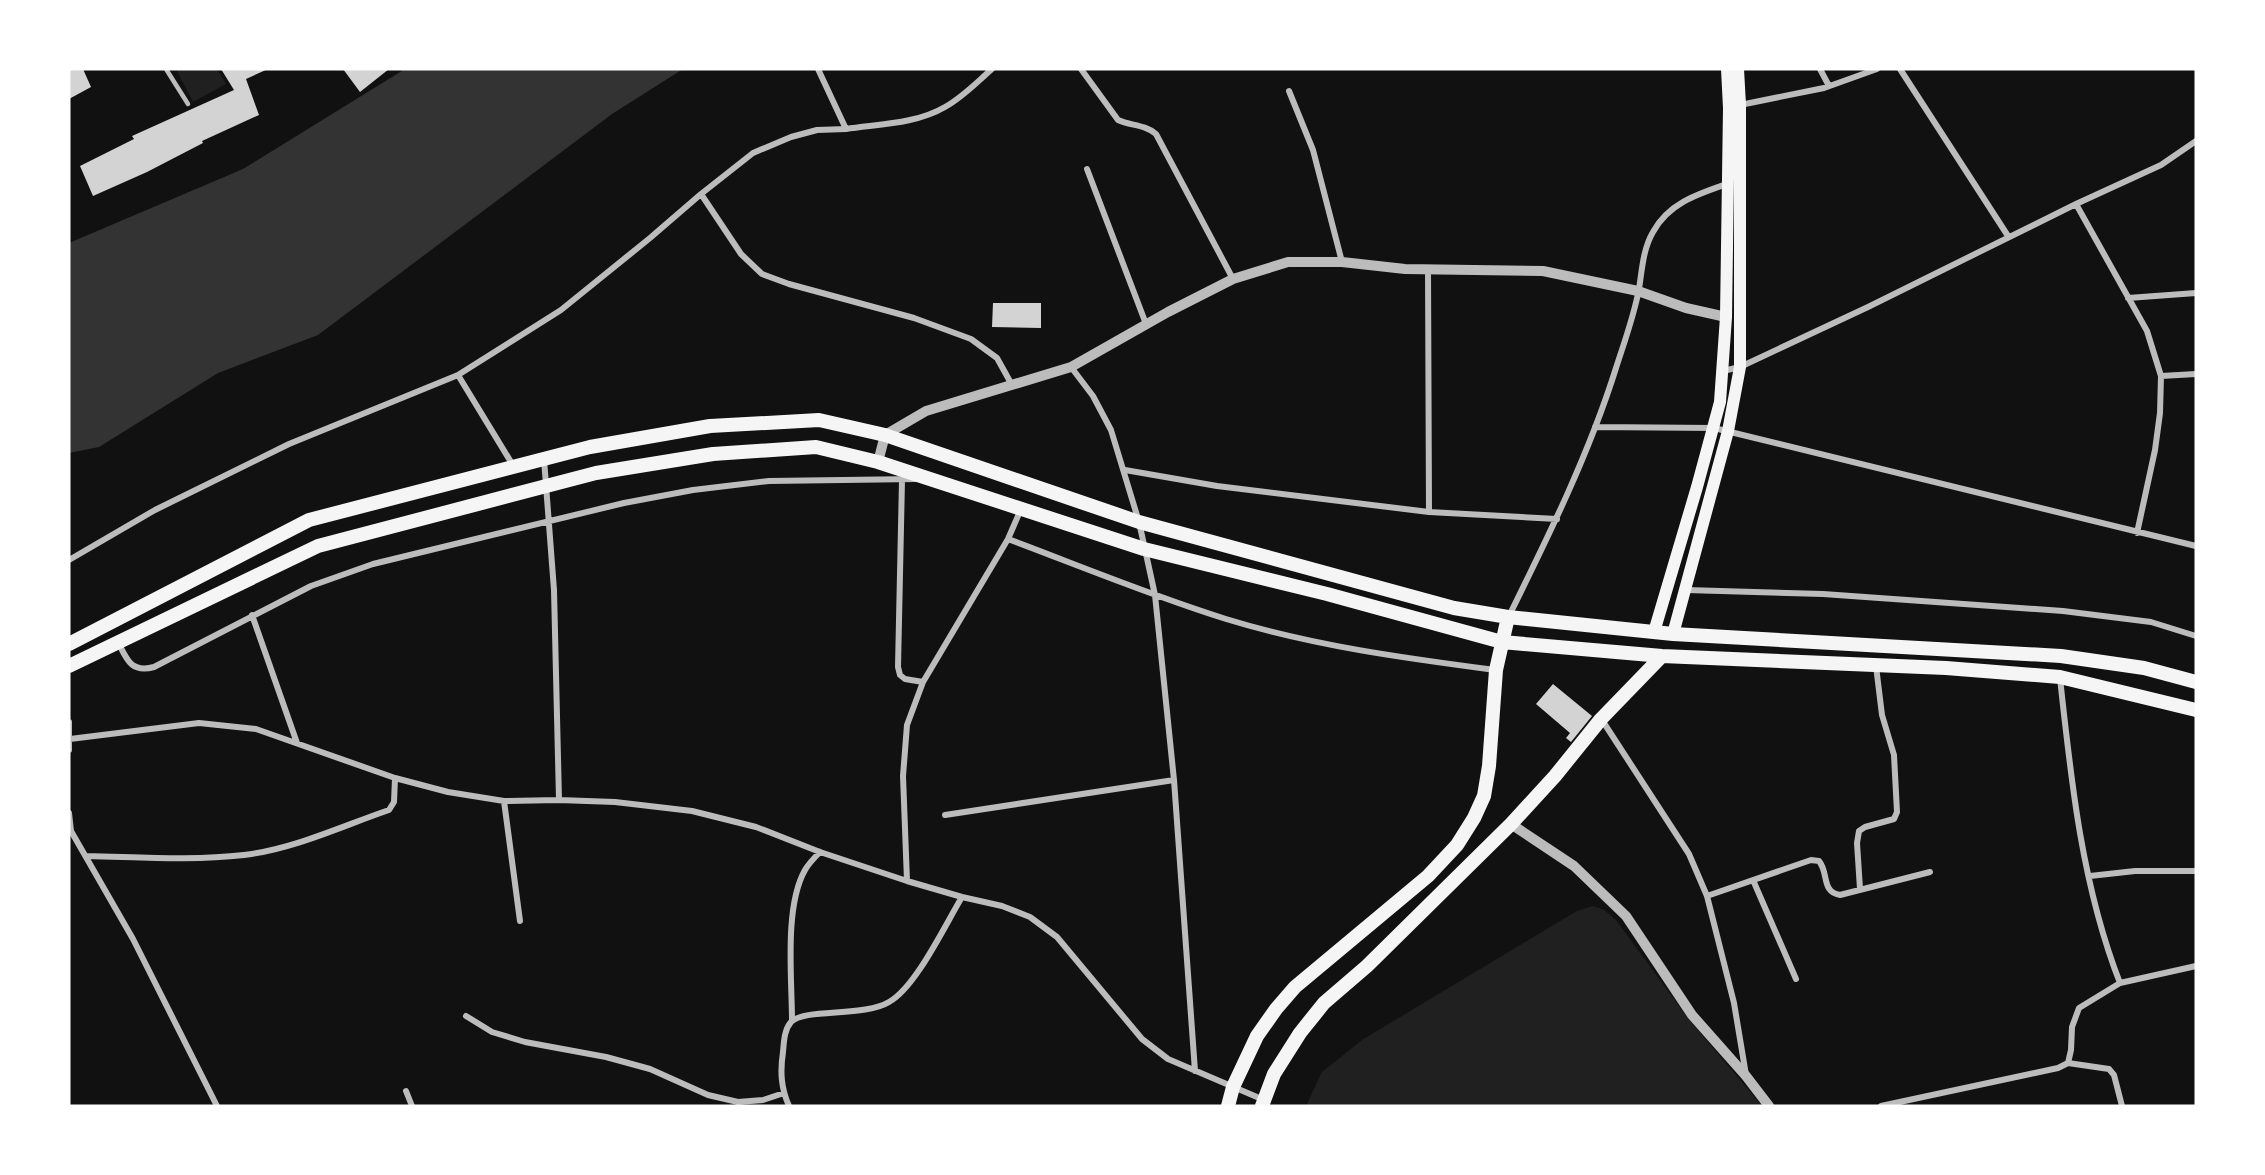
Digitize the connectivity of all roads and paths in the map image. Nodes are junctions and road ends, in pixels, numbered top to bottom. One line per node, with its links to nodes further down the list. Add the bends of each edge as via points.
1 (166, 69): 12 (lane)
2 (818, 69): 14 (street)
3 (992, 69): 14 (street, via 962,96 917,119)
4 (1081, 69): 23 (street, via 1118,120 1149,128 1156,134)
5 (1727, 69): 17 (main road)
6 (1738, 69): 13 (main road)
7 (1820, 69): 10 (street)
8 (1877, 69): 10 (street)
9 (1900, 69): 20 (street)
10 (1829, 86): 13 (street)
11 (1288, 91): 21 (street, via 1313,150)
12 (188, 104)
13 (1740, 105): 17 (main road)
14 (846, 129): 18 (street, via 817,130 753,153)
15 (2196, 141): 19 (street, via 2161,165)
16 (1087, 169): 28 (street)
17 (1734, 182): 24 (street, via 1691,197 1667,212 1652,232); 27 (main road); 30 (main road)
18 (701, 194): 33 (street, via 561,310); 35 (street, via 741,254 762,274 914,318 971,339 998,358)
19 (2076, 204): 20 (street); 26 (street)
20 (2008, 236): 30 (street)
21 (1342, 262): 22 (street); 23 (street, via 1288,261)
22 (1428, 269): 24 (street, via 1543,271); 48 (street)
23 (1233, 279): 28 (street)
24 (1638, 291): 27 (street); 36 (street)
25 (2196, 293): 26 (street)
26 (2128, 298): 34 (street, via 2147,331)
27 (1726, 317): 31 (main road)
28 (1146, 324): 29 (street)
29 (1071, 367): 35 (street); 43 (street, via 1111,430)
30 (1740, 367): 31 (street); 38 (main road)
31 (1723, 371): 37 (main road)
32 (2196, 374): 34 (street)
33 (458, 375): 42 (street); 56 (street, via 288,444 155,510)
34 (2161, 376): 52 (street, via 2155,450)
35 (1012, 385): 39 (street, via 926,411)
36 (1595, 427): 37 (street); 49 (street)
37 (1714, 428): 38 (street); 61 (main road)
38 (1728, 431): 52 (street); 57 (main road)
39 (885, 435): 40 (main road, via 819,420 710,426); 41 (street); 51 (main road)
40 (544, 459): 42 (main road); 46 (street)
41 (878, 462): 44 (main road); 46 (main road, via 816,447 713,454 596,473)
42 (514, 467): 66 (main road, via 309,520)
43 (1125, 471): 48 (street); 51 (street)
44 (932, 479): 45 (street); 47 (main road)
45 (902, 480): 50 (street, via 769,481 693,490); 75 (street, via 898,667 905,679)
46 (545, 487): 50 (street); 64 (main road, via 318,546)
47 (1022, 508): 53 (street); 55 (main road)
48 (1430, 512): 49 (street)
49 (1557, 519): 60 (street)
50 (549, 522): 59 (street, via 373,564 311,586); 84 (street)
51 (1138, 522): 55 (street); 60 (main road, via 1454,608)
52 (2138, 533): 54 (street)
53 (1008, 539): 58 (street); 75 (street)
54 (2196, 546)
55 (1144, 549): 58 (street); 65 (main road)
56 (69, 561)
57 (1686, 590): 62 (main road); 63 (street, via 1823,594 2063,611 2151,622)
58 (1155, 595): 72 (street, via 1301,639 1367,653); 83 (street)
59 (252, 615): 64 (street, via 145,669 129,662); 80 (street)
60 (1508, 617): 61 (main road); 65 (main road)
61 (1654, 632): 62 (main road)
62 (1673, 634): 67 (main road)
63 (2196, 636)
64 (117, 642): 70 (main road)
65 (1502, 642): 68 (main road); 72 (main road)
66 (69, 644)
67 (1947, 649): 71 (main road); 74 (main road, via 2061,656 2145,668)
68 (1662, 656): 69 (main road); 77 (main road)
69 (1876, 665): 71 (main road); 97 (street, via 1882,715 1894,755 1897,812 1894,819 1859,831)
70 (69, 666)
71 (1946, 668): 73 (main road)
72 (1496, 670): 109 (main road, via 1484,796 1457,845 1428,876 1295,987 1257,1036)
73 (2060, 677): 76 (main road); 94 (street, via 2077,817)
74 (2196, 681)
75 (923, 682): 96 (street, via 908,725 903,776)
76 (2196, 710)
77 (1601, 719): 88 (main road); 98 (street, via 1689,854)
78 (69, 722): 79 (street)
79 (70, 740): 80 (street, via 199,723 256,729); 81 (street)
80 (297, 743): 82 (street)
81 (69, 750)
82 (395, 778): 85 (street); 91 (street, via 394,802 389,810 292,844 245,855 198,858)
83 (1174, 780): 87 (street); 107 (street)
84 (559, 800): 85 (street); 90 (street, via 692,811 756,827)
85 (504, 801): 100 (street)
86 (69, 813): 89 (street)
87 (945, 815)
88 (1511, 824): 108 (street, via 1574,866 1626,916 1692,1015); 112 (main road, via 1367,966 1324,1003 1274,1074)
89 (70, 831): 91 (street)
90 (820, 852): 96 (street); 105 (street, via 805,869 795,894)
91 (87, 856): 113 (street)
92 (2196, 871): 94 (street)
93 (1930, 872): 97 (street)
94 (2090, 876): 103 (street, via 2110,958)
95 (1753, 880): 97 (street, via 1811,860 1824,866 1828,889 1833,894); 98 (street); 102 (street)
96 (908, 881): 99 (street)
97 (1860, 889)
98 (1707, 896): 108 (street, via 1734,1003)
99 (962, 897): 105 (street, via 910,983 889,1003 858,1012 811,1014); 107 (street, via 1021,913 1048,930 1142,1039 1168,1059)
100 (520, 921)
101 (2196, 966): 103 (street)
102 (1796, 979)
103 (2120, 982): 106 (street, via 2079,1008 2072,1027)
104 (466, 1016): 111 (street, via 492,1032 650,1069 728,1100 763,1100)
105 (792, 1021): 111 (street, via 785,1033 781,1070)
106 (2068, 1063): 118 (street); 119 (street, via 2109,1069)
107 (1195, 1071): 109 (street)
108 (1746, 1076): 117 (street)
109 (1233, 1087): 112 (street); 116 (main road)
110 (406, 1091): 114 (street)
111 (784, 1093): 115 (street)
112 (1263, 1103)
113 (217, 1106)
114 (412, 1106)
115 (789, 1106)
116 (1228, 1106)
117 (1769, 1106)
118 (1881, 1106)
119 (2122, 1106)

